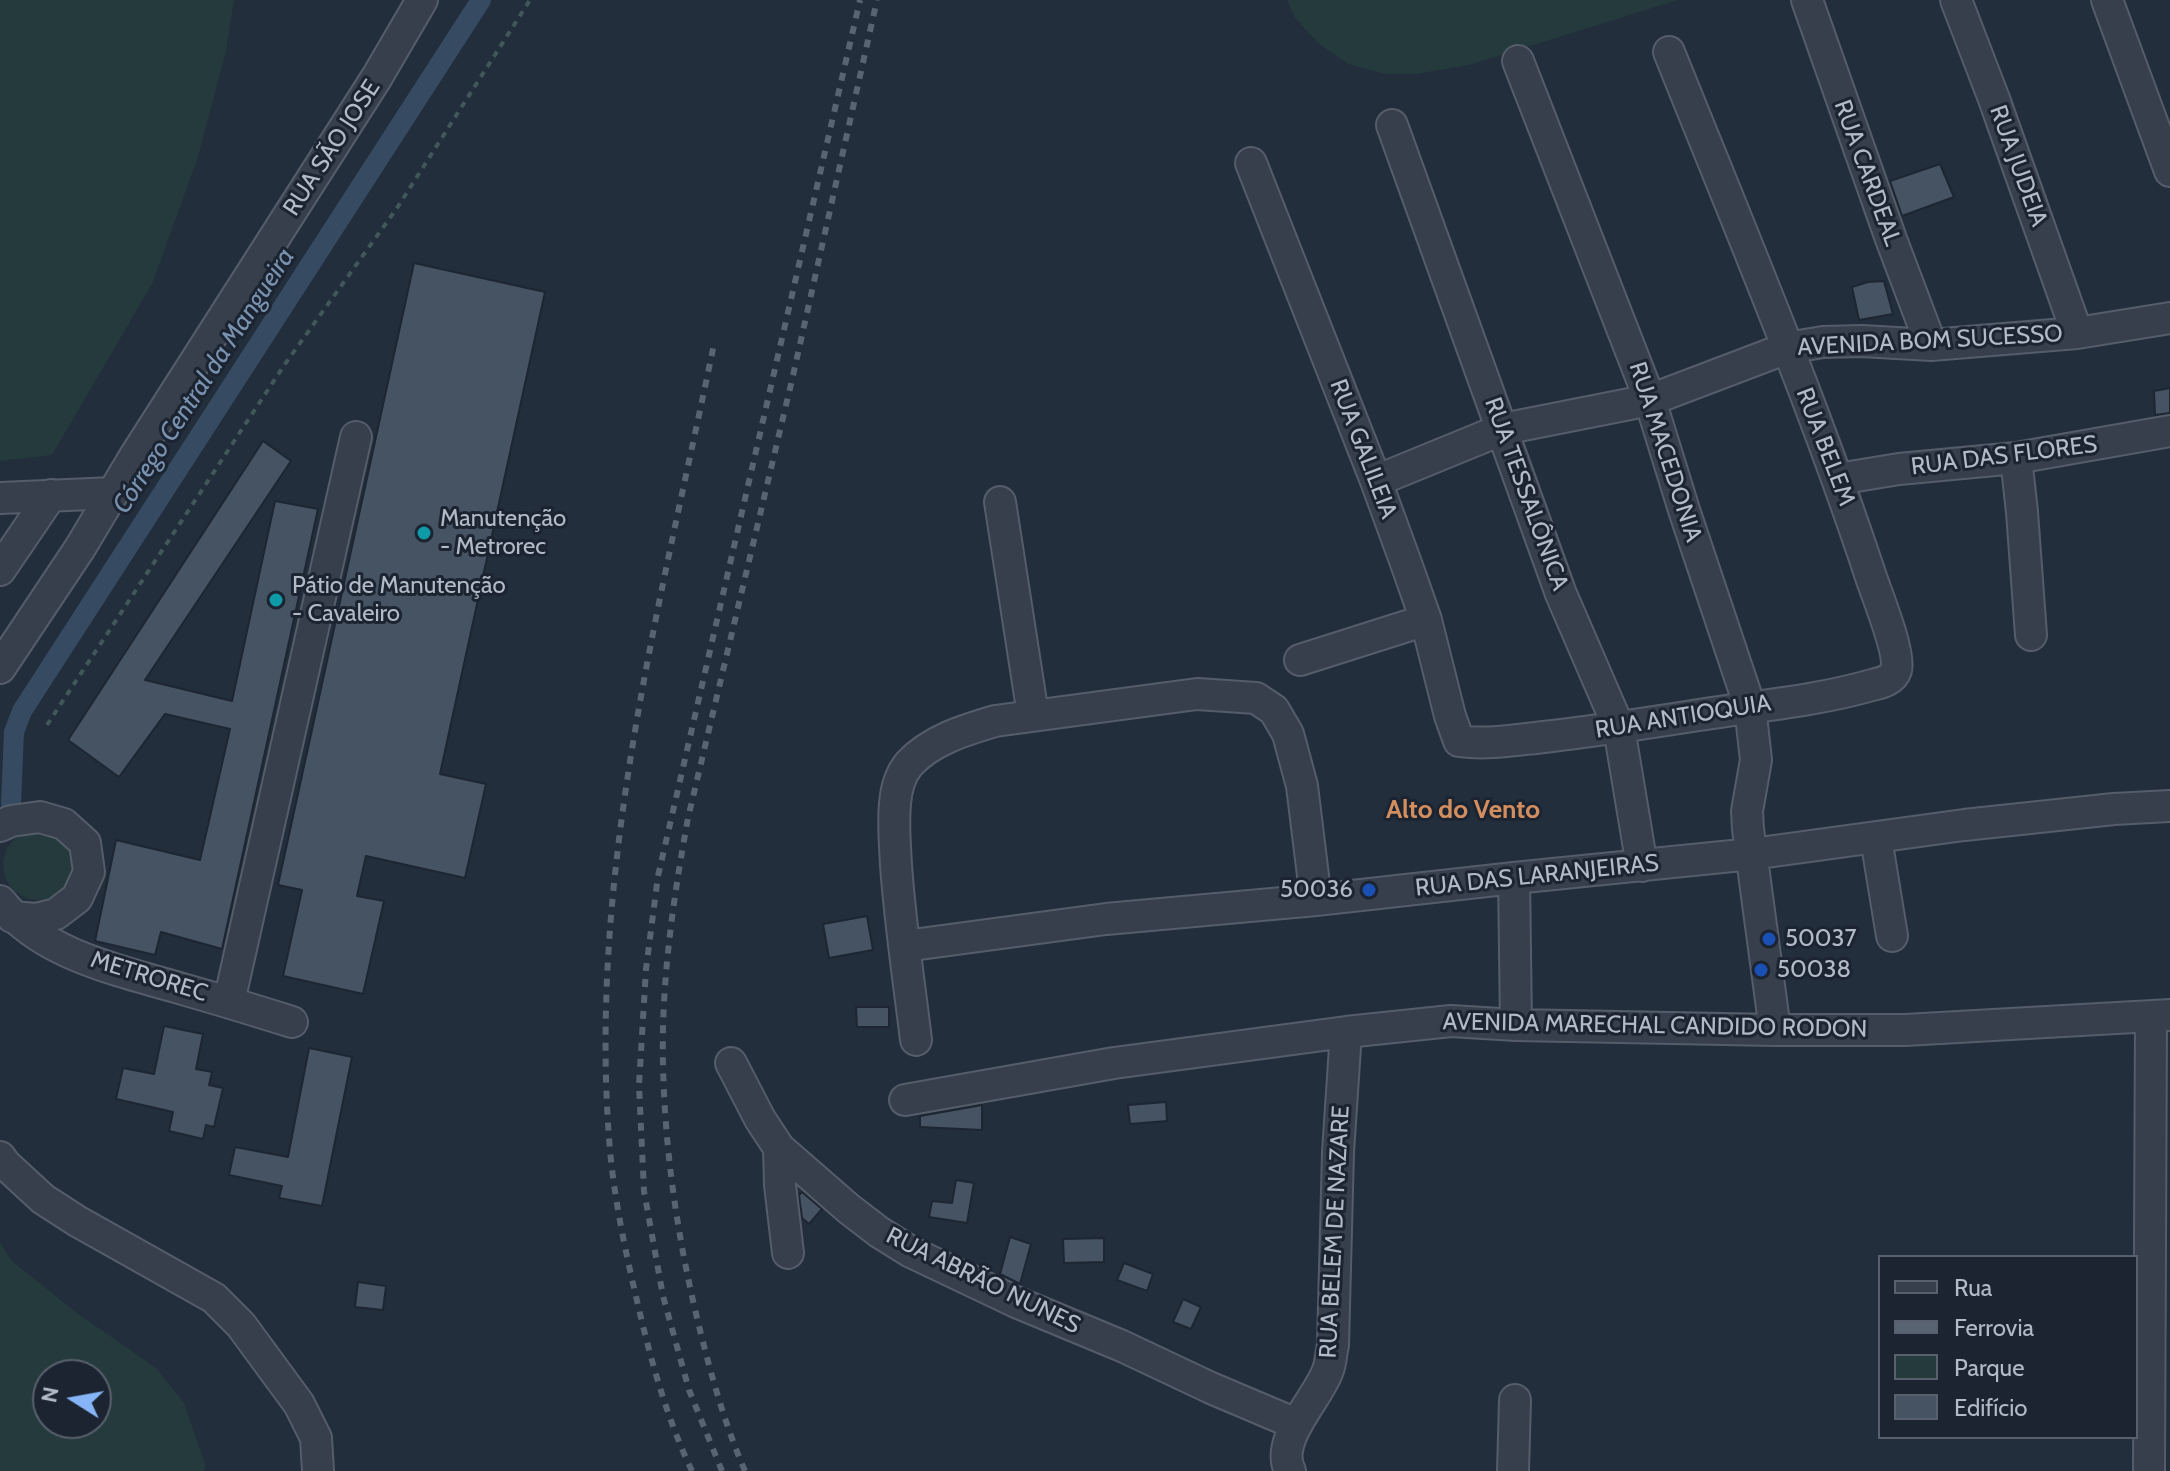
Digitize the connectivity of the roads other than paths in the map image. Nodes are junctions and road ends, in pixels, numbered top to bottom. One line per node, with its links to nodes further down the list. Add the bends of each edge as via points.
1 (422, 0): 21 (street, RUA SÃO JOSE)
2 (1807, 0): 12 (street, RUA CARDEAL)
3 (1956, 0): 11 (street, RUA JUDEIA)
4 (2107, 0): 9 (street)
5 (1669, 52): 13 (street, RUA BELEM)
6 (1518, 61): 14 (street, RUA MACEDONIA)
7 (1392, 125): 15 (street, RUA TESSALÔNICA)
8 (1251, 163): 20 (street, RUA GALILEIA)
9 (2170, 171)
10 (2170, 318): 11 (street, AVENIDA BOM SUCESSO)
11 (2077, 333): 12 (street, AVENIDA BOM SUCESSO)
12 (1931, 345): 13 (street, AVENIDA BOM SUCESSO, via 1836,342)
13 (1787, 348): 14 (street, AVENIDA BOM SUCESSO); 19 (street, RUA BELEM)
14 (1650, 400): 15 (street, AVENIDA BOM SUCESSO); 32 (street, RUA MACEDONIA)
15 (1503, 429): 20 (street, AVENIDA BOM SUCESSO); 34 (street, RUA TESSALÔNICA, via 1561,594)
16 (2170, 431): 18 (street, RUA DAS FLORES)
17 (356, 437): 46 (street)
18 (2016, 458): 19 (street, RUA DAS FLORES); 28 (street)
19 (1838, 479): 30 (street, RUA BELEM)
20 (1376, 481): 27 (street, RUA GALILEIA)
21 (113, 493): 22 (street); 26 (street)
22 (51, 495): 23 (street); 25 (street)
23 (0, 498)
24 (1000, 502): 33 (street)
25 (7, 561): 26 (street)
26 (60, 578): 31 (street)
27 (1426, 620): 29 (street); 35 (street, RUA GALILEIA)
28 (2031, 635)
29 (1300, 660)
30 (1897, 667): 32 (street, RUA ANTIOQUIA, via 1888,680 1874,685)
31 (0, 668)
32 (1750, 707): 34 (street, RUA ANTIOQUIA); 39 (street, RUA MACEDONIA, via 1756,760 1747,811)
33 (1033, 715): 42 (street, via 1197,694 1256,698 1274,710 1288,734 1302,786); 45 (street, via 995,721 944,739 908,765 899,780 895,804)
34 (1619, 728): 35 (street, RUA ANTIOQUIA); 40 (street, RUA TESSALÔNICA)
35 (1459, 741)
36 (2170, 806): 38 (street, RUA DAS LARANJEIRAS)
37 (0, 826): 43 (street, METROREC, via 40,817 64,824 85,843 89,872 77,898 56,914 36,919)
38 (1876, 838): 39 (street, RUA DAS LARANJEIRAS); 44 (street)
39 (1752, 854): 40 (street, RUA DAS LARANJEIRAS); 50 (street, RUA MACEDONIA)
40 (1642, 866): 41 (street, RUA DAS LARANJEIRAS)
41 (1514, 878): 42 (street, RUA DAS LARANJEIRAS); 49 (street)
42 (1316, 900): 45 (street, RUA DAS LARANJEIRAS, via 1106,919)
43 (6, 909): 46 (street, METROREC, via 67,951)
44 (1892, 936)
45 (905, 946): 52 (street)
46 (229, 1002): 48 (street, METROREC)
47 (2160, 1016): 50 (street, AVENIDA MARECHAL CANDIDO RODON, via 1905,1030); 58 (street)
48 (292, 1022)
49 (1516, 1025): 50 (street, AVENIDA MARECHAL CANDIDO RODON); 51 (street, AVENIDA MARECHAL CANDIDO RODON, via 1451,1021)
50 (1775, 1030)
51 (1346, 1032): 54 (street, AVENIDA MARECHAL CANDIDO RODON, via 1114,1063); 61 (street, RUA BELEM DE NAZARE, via 1333,1345 1328,1369)
52 (916, 1040)
53 (731, 1063): 55 (street, RUA ABRÃO NUNES)
54 (905, 1100)
55 (779, 1148): 57 (street); 61 (street, RUA ABRÃO NUNES, via 849,1209 911,1252)
56 (0, 1157): 62 (street, via 43,1199 214,1298 241,1325 299,1404 316,1438)
57 (788, 1253)
58 (2143, 1339): 60 (street)
59 (1515, 1400): 64 (street)
60 (2160, 1403): 65 (street)
61 (1296, 1424): 63 (street, RUA BELEM DE NAZARE, via 1287,1450)
62 (318, 1471)
63 (1290, 1471)
64 (1513, 1471)
65 (2149, 1471)

